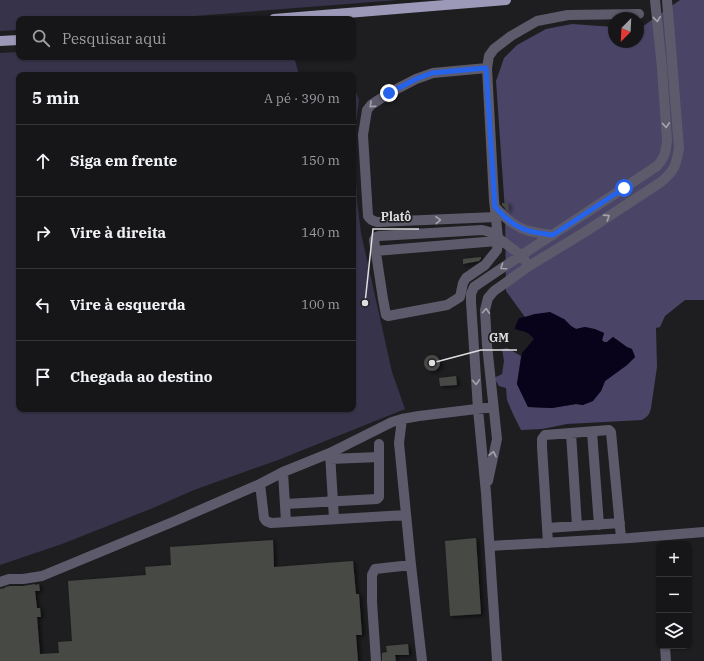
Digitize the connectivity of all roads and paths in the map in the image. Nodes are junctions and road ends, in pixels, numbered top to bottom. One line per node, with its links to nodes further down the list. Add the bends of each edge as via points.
1 (506, 0): 5 (main road)
2 (655, 0): 7 (lane, one-way to 7)
3 (667, 0): 6 (lane)
4 (608, 15): 10 (lane, via 568,16 537,21 494,49)
5 (311, 16)
6 (670, 36): 7 (lane); 12 (lane)
7 (659, 37): 11 (lane)
8 (16, 40): 9 (main road)
9 (0, 41)
10 (486, 68): 13 (lane); 13 (lane, one-way to 13, via 432,73 389,93 370,105 367,110 363,142 368,216 372,220 378,222)
11 (663, 86): 12 (lane); 14 (lane, one-way to 14, via 667,140 663,159 657,166)
12 (674, 86): 15 (lane, one-way to 12, via 671,174 677,162 678,148)
13 (495, 212): 16 (lane, via 523,229); 17 (lane)
14 (576, 220): 15 (lane); 16 (lane)
15 (585, 232): 20 (lane)
16 (553, 235): 19 (lane)
17 (497, 239): 18 (lane); 18 (lane, via 490,232 482,230 379,236 374,240); 18 (lane, via 497,250 485,265 466,278 460,297 447,305 388,316); 19 (lane)
18 (375, 251)
19 (521, 255): 20 (lane); 22 (lane, one-way to 22, via 474,288 472,294 470,302)
20 (529, 266): 21 (lane, one-way to 20, via 487,345 488,298)
21 (494, 407): 22 (lane); 31 (lane, one-way to 21, via 497,439)
22 (478, 409): 23 (lane); 31 (lane)
23 (402, 419): 27 (lane); 34 (lane, via 399,444)
24 (592, 432): 25 (lane); 37 (lane, via 611,432); 38 (lane)
25 (571, 433): 39 (lane); 40 (lane, via 545,435 542,439)
26 (378, 444): 28 (lane)
27 (330, 456): 28 (lane); 29 (lane); 32 (lane)
28 (379, 457): 32 (lane, via 377,499)
29 (283, 472): 30 (lane); 33 (lane)
30 (260, 484): 36 (lane, via 266,521); 47 (lane, via 42,576)
31 (486, 493): 45 (lane)
32 (333, 501): 33 (lane); 35 (lane)
33 (285, 504): 36 (lane)
34 (406, 515): 35 (lane); 46 (lane)
35 (334, 519): 36 (lane)
36 (286, 522)
37 (620, 523): 38 (lane); 42 (lane)
38 (599, 525): 39 (lane)
39 (577, 526): 40 (lane)
40 (547, 528): 44 (lane)
41 (704, 532): 43 (lane)
42 (621, 538): 43 (lane); 44 (lane)
43 (659, 540)
44 (548, 542): 45 (lane)
45 (490, 546): 51 (lane)
46 (411, 565): 49 (lane, via 375,569 373,572 372,602); 50 (lane)
47 (0, 582)
48 (665, 649): 52 (lane)
49 (376, 661)
50 (422, 661)
51 (497, 661)
52 (666, 661)

